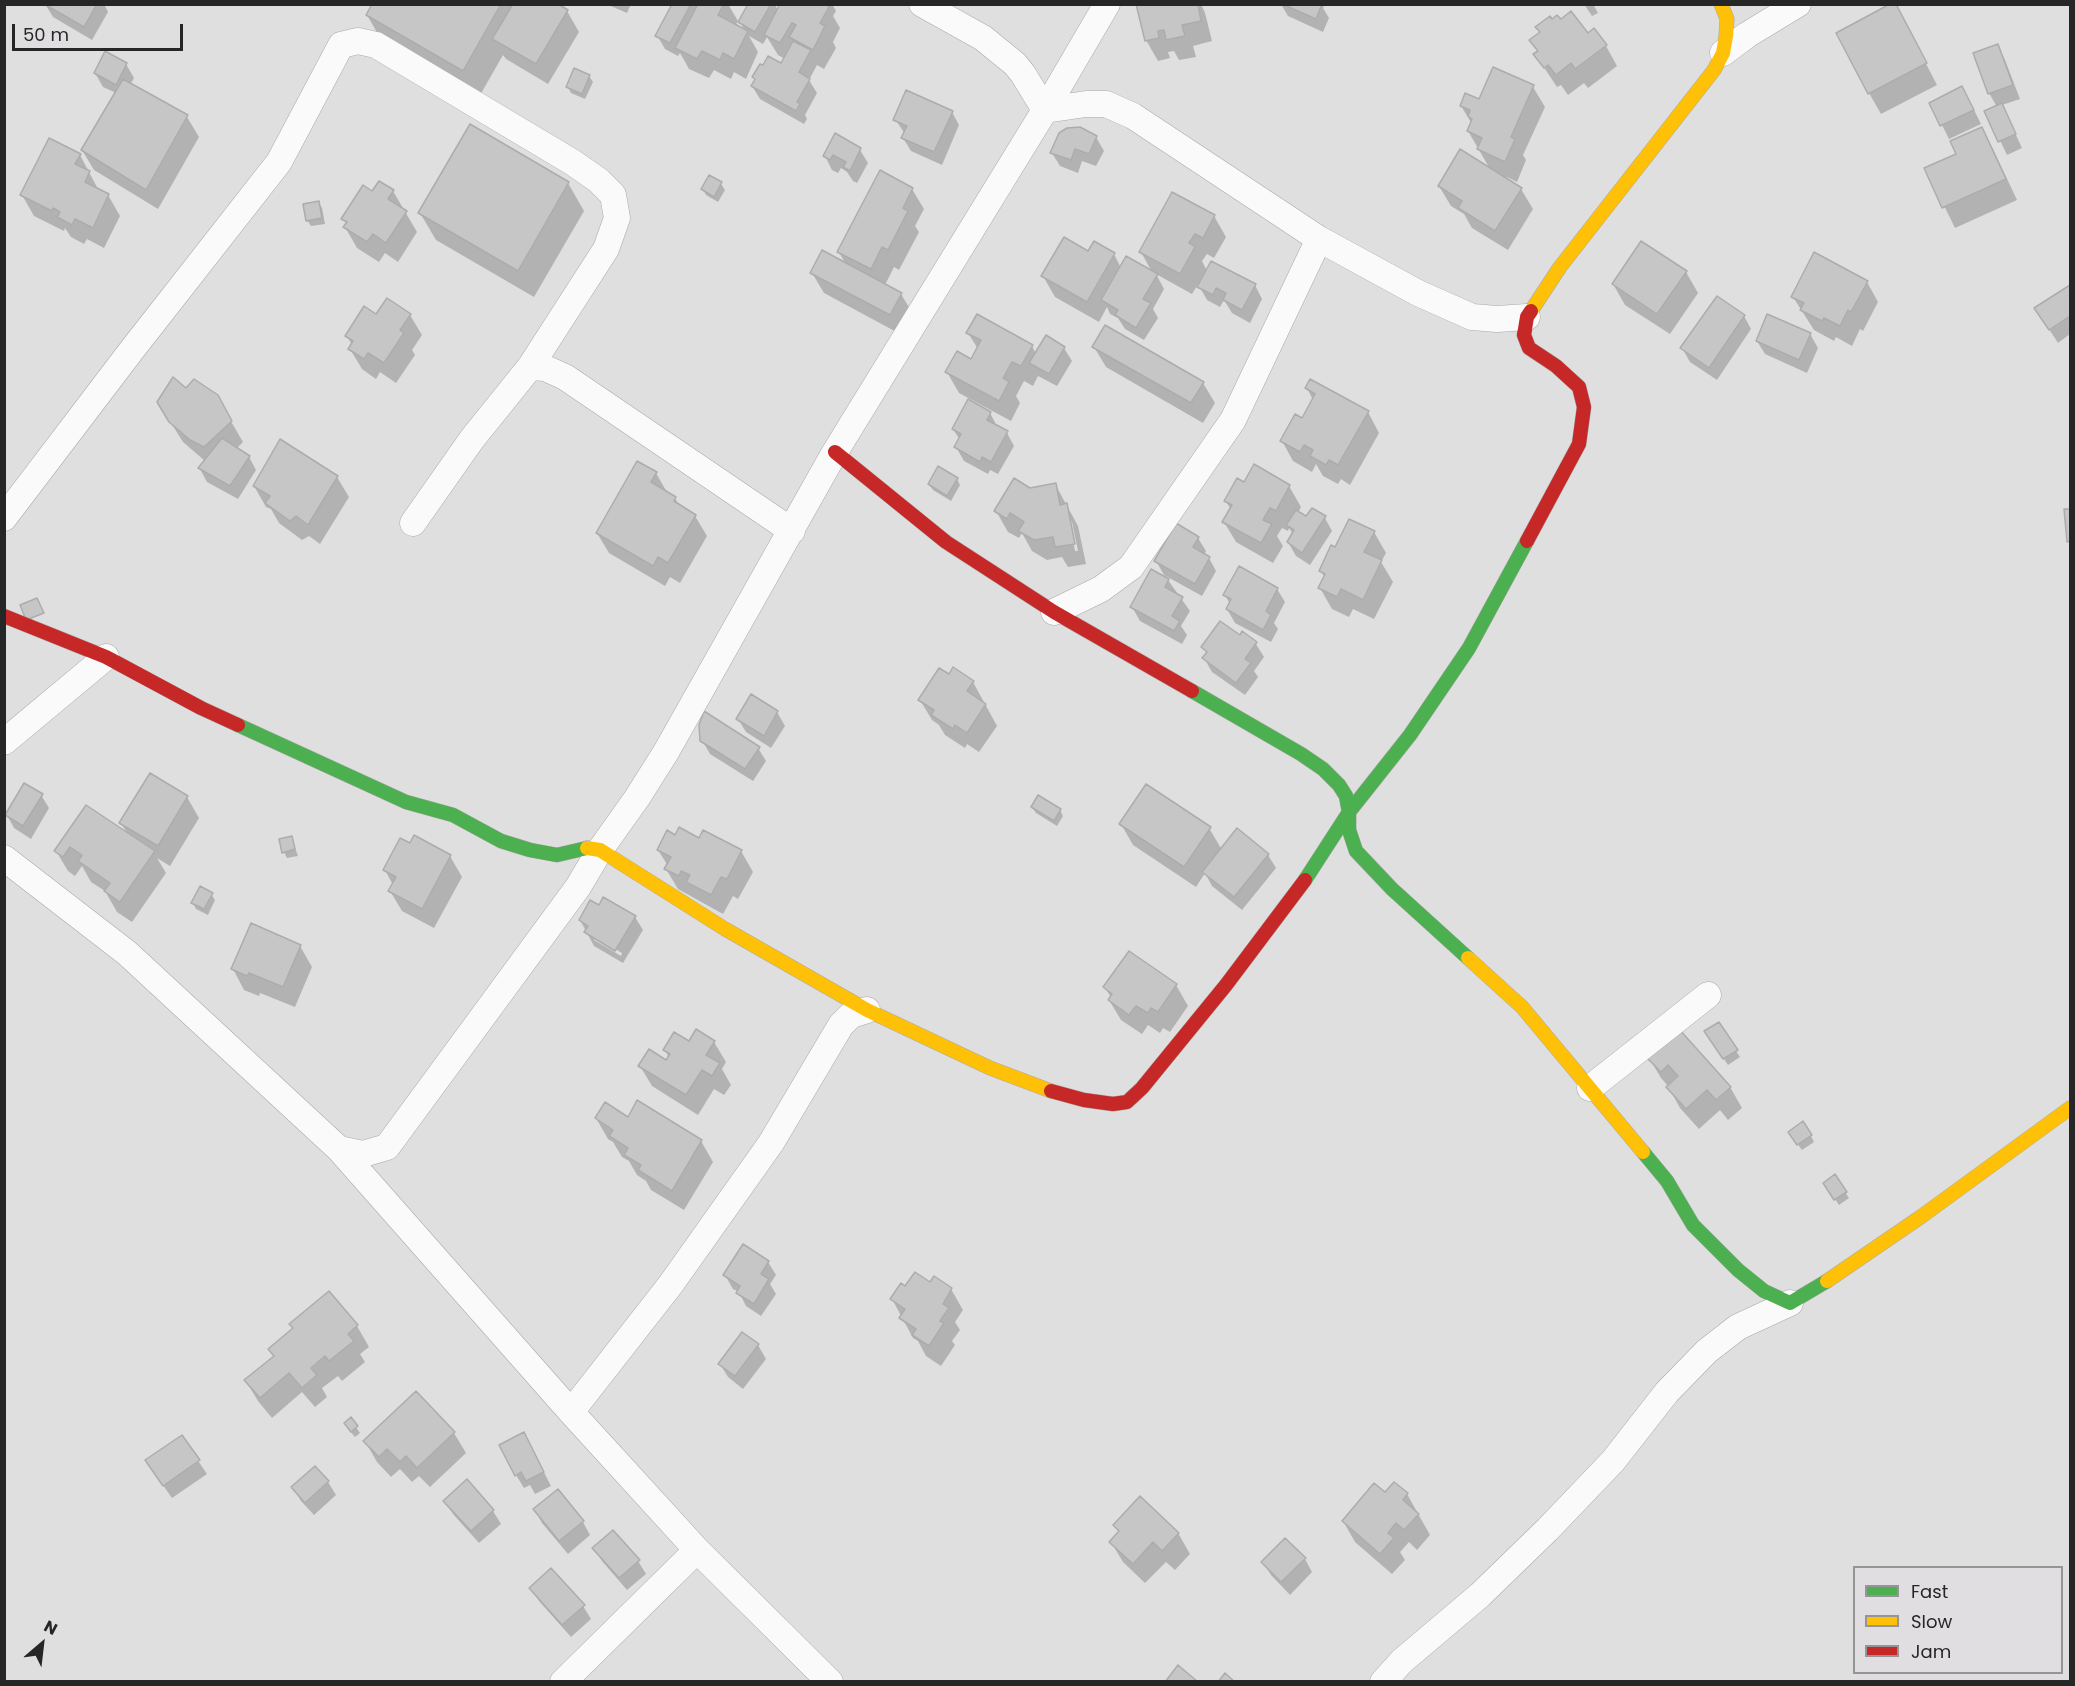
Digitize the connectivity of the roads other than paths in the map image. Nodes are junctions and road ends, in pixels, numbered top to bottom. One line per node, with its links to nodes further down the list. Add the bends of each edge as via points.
1 (922, 4): 7 (street, via 983,38 1015,64)
2 (1107, 4): 7 (street)
3 (1798, 4): 5 (street)
4 (1721, 5): 5 (street); 6 (street, via 1727,19)
5 (1762, 26): 6 (street)
6 (1723, 52): 9 (street, via 1714,70 1560,267)
7 (1045, 110): 8 (street, via 1106,104 1133,116); 11 (street)
8 (1319, 239): 9 (street, via 1418,293 1472,317); 15 (street, via 1233,420 1131,567 1101,589)
9 (1527, 317): 19 (street, via 1524,334 1529,348 1579,387 1584,408 1579,444 1469,648 1410,735)
10 (530, 366): 12 (street, via 606,249 617,218 613,195 572,162 376,45 358,41 341,45 279,162); 13 (street); 14 (street, via 565,377)
11 (835, 452): 14 (street); 15 (street, via 946,542)
12 (4, 518)
13 (413, 523)
14 (792, 531): 20 (street, via 666,752)
15 (1054, 612): 19 (street, via 1301,754 1339,785)
16 (4, 615): 17 (street)
17 (106, 657): 18 (street); 21 (street, via 201,708 406,802 453,815 501,841)
18 (4, 742)
19 (1349, 812): 25 (street, via 1316,865 1226,985 1127,1102 1113,1104 1057,1093 990,1068); 26 (street, via 1349,830 1356,851 1392,890 1522,1007)
20 (600, 850): 21 (street, via 583,848); 23 (street); 25 (street, via 725,929)
21 (557, 855): 23 (street)
22 (4, 858): 28 (street, via 128,953)
23 (578, 887): 28 (street, via 387,1147 363,1154)
24 (1708, 995): 26 (street)
25 (867, 1010): 30 (street, via 851,1015 841,1025 771,1143 671,1284)
26 (1590, 1088): 29 (street, via 1667,1180 1693,1225 1764,1291)
27 (2070, 1108): 29 (street, via 1922,1216)
28 (339, 1149): 30 (street)
29 (1790, 1303): 34 (street, via 1738,1327 1707,1351 1667,1392 1613,1461 1548,1529 1480,1595 1402,1660)
30 (571, 1412): 31 (street)
31 (697, 1550): 32 (street); 33 (street)
32 (563, 1682)
33 (830, 1682)
34 (1383, 1682)

